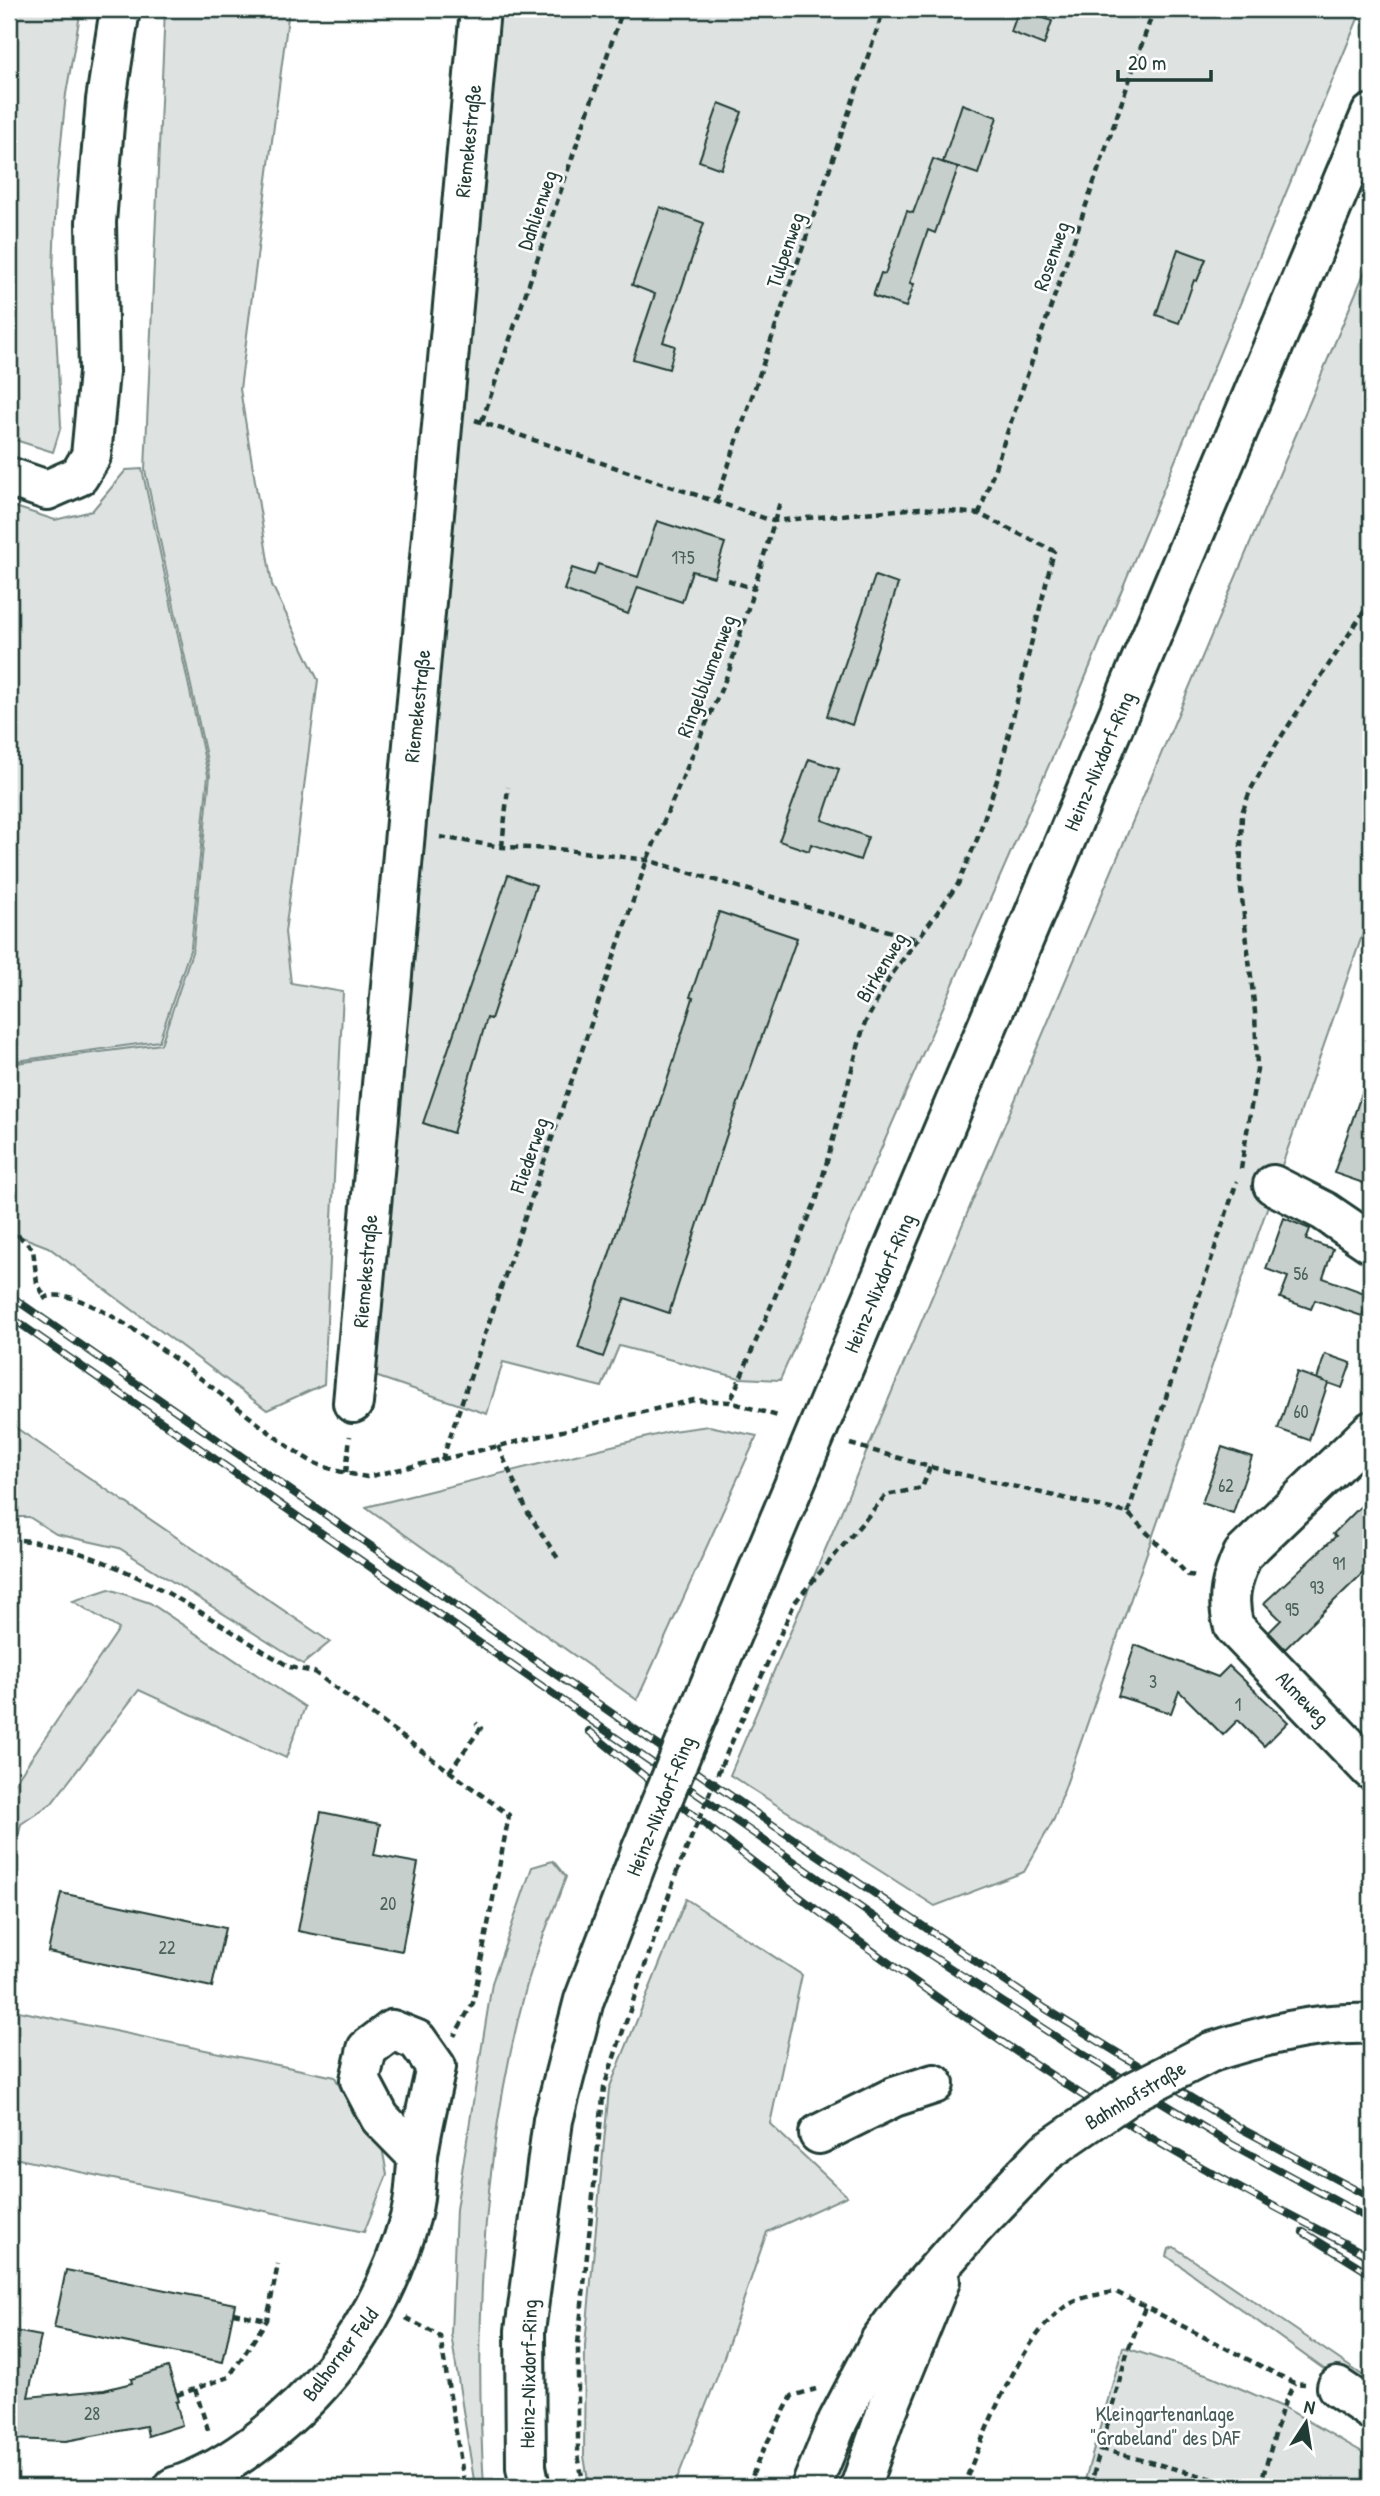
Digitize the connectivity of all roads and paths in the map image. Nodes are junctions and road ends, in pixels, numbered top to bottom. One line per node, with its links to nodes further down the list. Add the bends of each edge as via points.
1 (120, 9): 9 (main road, via 106,100 96,222 99,372 91,456 79,476 47,490)
2 (480, 9): 7 (main road, Riemekestraße)
3 (623, 9): 8 (path, Dahlienweg)
4 (884, 9): 11 (path, Tulpenweg)
5 (1154, 9): 12 (path, Rosenweg)
6 (1371, 114): 61 (main road, Heinz-Nixdorf-Ring, bridge, via 686,1742 584,2000 553,2120 525,2331)
7 (442, 412): 8 (path); 18 (main road, Riemekestraße)
8 (482, 422): 11 (path)
9 (9, 477)
10 (782, 499): 13 (path, Ringelblumenweg)
11 (716, 502): 13 (path)
12 (979, 513): 13 (path, via 920,508); 21 (path, Birkenweg, via 1054,551 999,774 978,837 958,884)
13 (773, 521): 15 (path, Ringelblumenweg)
14 (728, 580): 15 (path)
15 (754, 589): 20 (path, Ringelblumenweg, via 729,671)
16 (1371, 601): 33 (path, via 1275,746 1242,813 1240,881 1257,1069 1252,1110 1240,1174)
17 (508, 788): 19 (path)
18 (404, 831): 19 (path); 26 (main road, Riemekestraße)
19 (502, 847): 20 (path)
20 (647, 860): 21 (path); 31 (path, Fliederweg)
21 (915, 939): 25 (path, Birkenweg, via 864,1025 817,1198)
22 (1273, 1185): 24 (main road, via 1324,1211)
23 (9, 1227): 31 (path, via 33,1249 37,1283 44,1298 73,1296 138,1333 314,1462 367,1477)
24 (1371, 1243)
25 (730, 1402): 27 (path); 30 (path, via 694,1400)
26 (353, 1403)
27 (778, 1416)
28 (1371, 1431): 36 (main road, via 1243,1554)
29 (850, 1444): 32 (path)
30 (498, 1446): 31 (path); 35 (path, via 528,1513)
31 (442, 1460)
32 (930, 1467): 33 (path); 62 (path, bridge, via 922,1488 886,1495 794,1602 676,1874 604,2087 578,2344 578,2455)
33 (1128, 1513): 36 (path, via 1188,1576)
34 (9, 1539): 39 (path, via 36,1540 122,1569 290,1667 314,1672)
35 (559, 1560)
36 (1231, 1578): 38 (main road, Almeweg, via 1228,1605 1234,1627)
37 (475, 1723): 39 (path, via 481,1728)
38 (1371, 1770)
39 (449, 1772): 41 (path, via 509,1815 473,2003)
40 (1371, 2024): 45 (main road, Bahnhofstraße, bridge, via 1303,2027 1260,2036 1211,2052 1133,2092 1046,2152)
41 (436, 2067): 44 (main road, Balhorner Feld); 44 (main road, via 417,2040 392,2030 367,2049 360,2080 380,2118)
42 (934, 2084): 43 (main road, via 894,2097)
43 (819, 2134)
44 (418, 2157): 47 (main road, Balhorner Feld, via 411,2216 393,2274)
45 (948, 2259): 51 (main road, Bahnhofstraße, via 908,2302); 65 (main road, Bahnhofstraße)
46 (278, 2264): 50 (path)
47 (378, 2304): 58 (main road, Balhorner Feld, via 319,2388 286,2420); 60 (path, via 440,2336)
48 (1146, 2305): 52 (path); 57 (path, via 1128,2350); 66 (path, via 1116,2292 1091,2295 1068,2305 1029,2348 1005,2387)
49 (233, 2313): 50 (path)
50 (267, 2320): 54 (path, via 229,2376)
51 (861, 2375): 63 (path, via 792,2396); 64 (main road, Bahnhofstraße)
52 (1294, 2383): 53 (path); 69 (path)
53 (1337, 2387): 56 (main road)
54 (195, 2389): 55 (path); 58 (path)
55 (177, 2395)
56 (1371, 2410)
57 (1101, 2449): 67 (path); 68 (path)
58 (219, 2467): 59 (main road, Balhorner Feld)
59 (174, 2487)
60 (465, 2487)
61 (530, 2487)
62 (584, 2487)
63 (748, 2487)
64 (810, 2487)
65 (860, 2487)
66 (963, 2487)
67 (1090, 2487)
68 (1243, 2487)
69 (1260, 2487)

